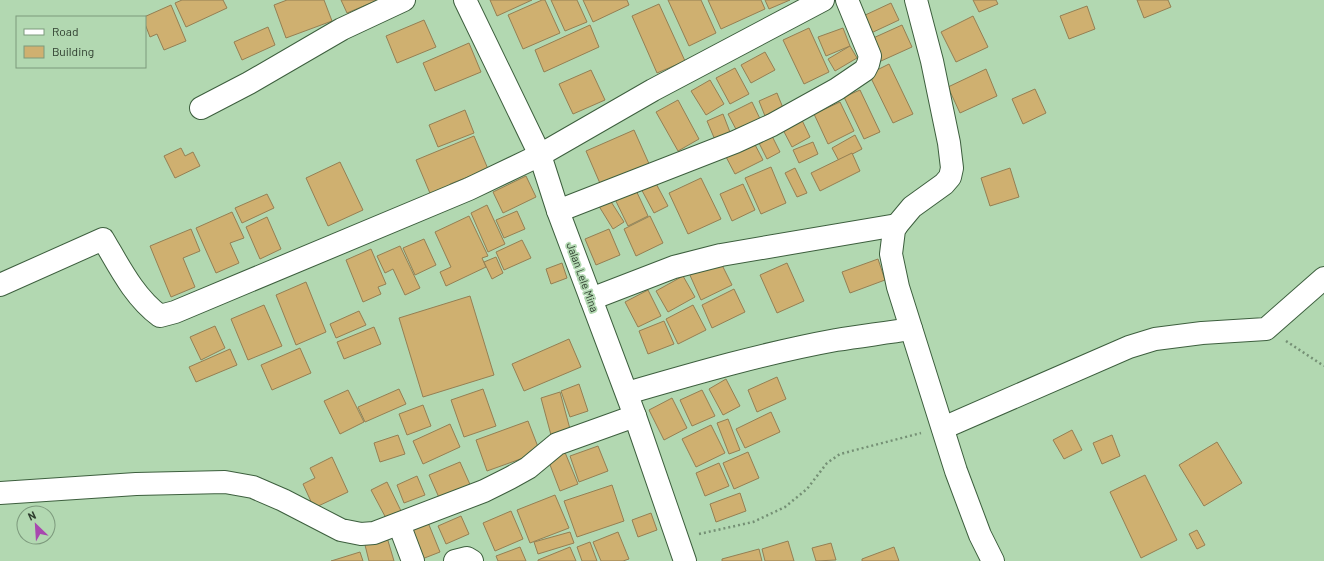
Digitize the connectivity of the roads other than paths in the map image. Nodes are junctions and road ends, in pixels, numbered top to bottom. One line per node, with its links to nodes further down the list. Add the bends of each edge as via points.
1 (404, 0): 6 (street, via 342,29)
2 (465, 0): 7 (street, Jalan Lele Mina)
3 (823, 0): 7 (street, via 653,90)
4 (847, 0): 8 (street, via 870,56 866,70 772,125 735,142)
5 (916, 0): 9 (street, via 950,143 952,168 950,177 944,184 912,207)
6 (201, 108)
7 (540, 155): 8 (street, Jalan Lele Mina); 11 (street, via 469,189 175,312 160,316 150,309 128,281 103,239)
8 (558, 211): 12 (street, Jalan Lele Mina)
9 (897, 225): 12 (street, via 722,255 674,267); 13 (street, via 891,254)
10 (1324, 278): 16 (street, via 1266,329 1155,339 1128,347)
11 (0, 285)
12 (591, 299): 14 (street, Jalan Lele Mina)
13 (911, 329): 14 (street, via 836,340 780,352); 16 (street)
14 (626, 393): 15 (street, Jalan Lele Mina)
15 (635, 416): 18 (street, via 557,444 538,461 510,478 484,491); 22 (street, Jalan Lele Mina)
16 (943, 428): 23 (street, via 980,535)
17 (0, 493): 18 (street, via 136,484 225,482 253,487 341,530 361,534 374,533)
18 (399, 524): 19 (street)
19 (413, 561)
20 (454, 561): 21 (street, via 467,558)
21 (472, 561)
22 (685, 561)
23 (993, 561)

